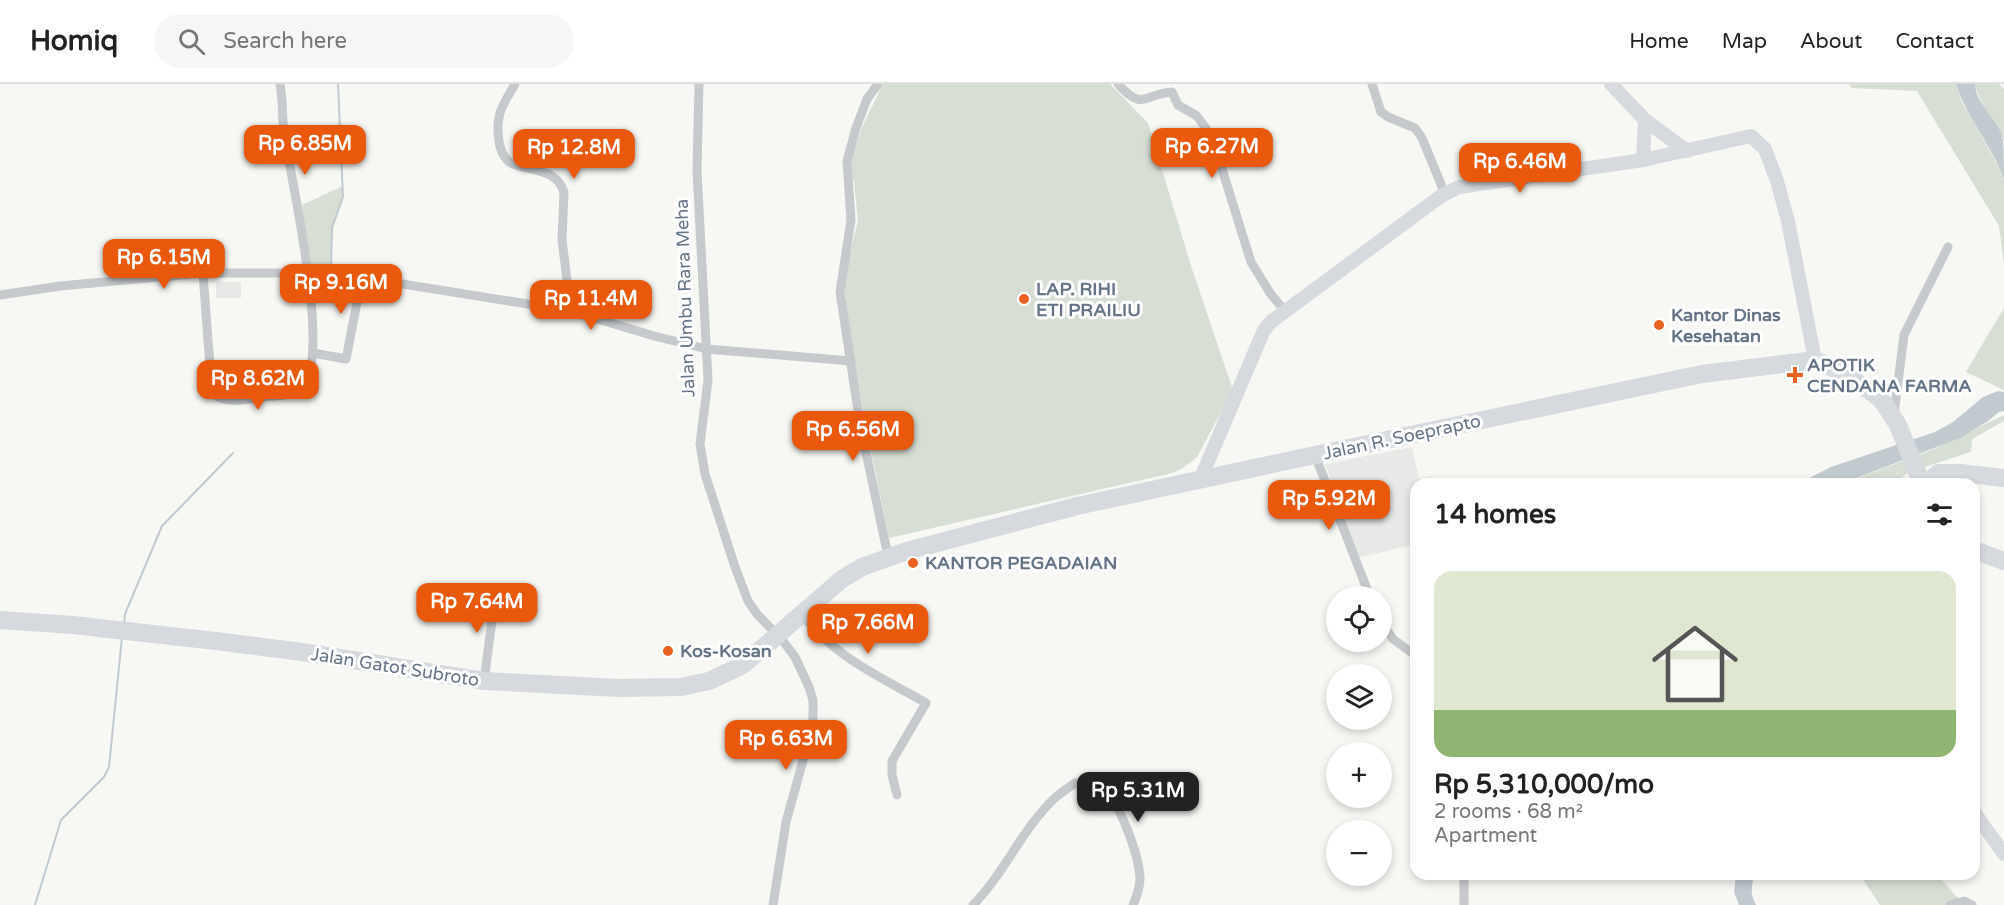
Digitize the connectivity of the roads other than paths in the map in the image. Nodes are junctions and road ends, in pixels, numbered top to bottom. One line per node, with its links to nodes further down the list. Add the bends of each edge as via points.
1 (280, 84): 13 (street, via 282,122)
2 (515, 84): 18 (street, via 500,111 500,146 511,163 541,171 561,184 562,240)
3 (699, 84): 19 (street, Jalan Umbu Rara Meha, via 698,171)
4 (878, 84): 22 (street, via 867,99 847,162 851,220 840,292)
5 (1118, 84): 17 (street, via 1135,99 1172,92 1178,105 1204,124 1222,165 1251,262)
6 (1372, 84): 11 (street, via 1381,111 1415,128 1422,138)
7 (1611, 84): 8 (street)
8 (1645, 120): 9 (street); 10 (street)
9 (1687, 151): 10 (street); 21 (street, via 1743,136 1752,136 1765,149 1785,210)
10 (1642, 160): 11 (street, via 1459,187)
11 (1445, 194): 17 (street)
12 (1948, 248): 23 (street, via 1904,335)
13 (308, 272): 14 (street); 15 (street); 20 (street)
14 (204, 273): 16 (street); 20 (street, via 212,386 218,398 291,394 308,378)
15 (362, 277): 18 (street); 20 (street, via 346,358)
16 (0, 295)
17 (1284, 310): 27 (street, via 1264,330)
18 (571, 311): 19 (street)
19 (707, 349): 22 (street); 35 (street, Jalan Umbu Rara Meha, via 708,380 700,444 705,474 748,601)
20 (313, 353)
21 (1815, 360): 23 (highway, via 1844,373 1881,399); 24 (highway, Jalan R. Soeprapto, via 1702,374)
22 (851, 361): 29 (street, via 865,451)
23 (1896, 421): 25 (highway)
24 (1315, 455): 27 (highway, Jalan R. Soeprapto); 31 (street)
25 (1924, 476): 26 (highway, via 1961,473)
26 (2004, 478)
27 (1200, 480): 29 (highway, Jalan R. Soeprapto, via 1077,506)
28 (1980, 552): 30 (highway)
29 (888, 556): 33 (highway, Jalan R. Soeprapto, via 842,579)
30 (2004, 561)
31 (1366, 586)
32 (496, 590): 38 (street)
33 (802, 614): 35 (highway, Jalan R. Soeprapto); 39 (street, via 815,632 843,656 926,703 892,761)
34 (0, 620): 38 (highway, Jalan Gatot Subroto, via 123,630 302,652)
35 (778, 636): 38 (highway, Jalan Gatot Subroto, via 726,675 681,687); 43 (street, Jalan Umbu Rara Meha, via 800,665 813,710 786,822)
36 (1392, 638): 37 (street)
37 (1410, 652)
38 (484, 681)
39 (897, 795)
40 (1980, 820): 41 (street)
41 (2004, 854)
42 (1464, 880): 46 (street)
43 (773, 905)
44 (973, 905): 45 (street, via 1036,820 1074,783 1102,789 1116,805 1138,861 1140,887)
45 (1133, 905)
46 (1464, 905)
47 (1950, 905): 48 (street, via 1964,901)
48 (1972, 905)

